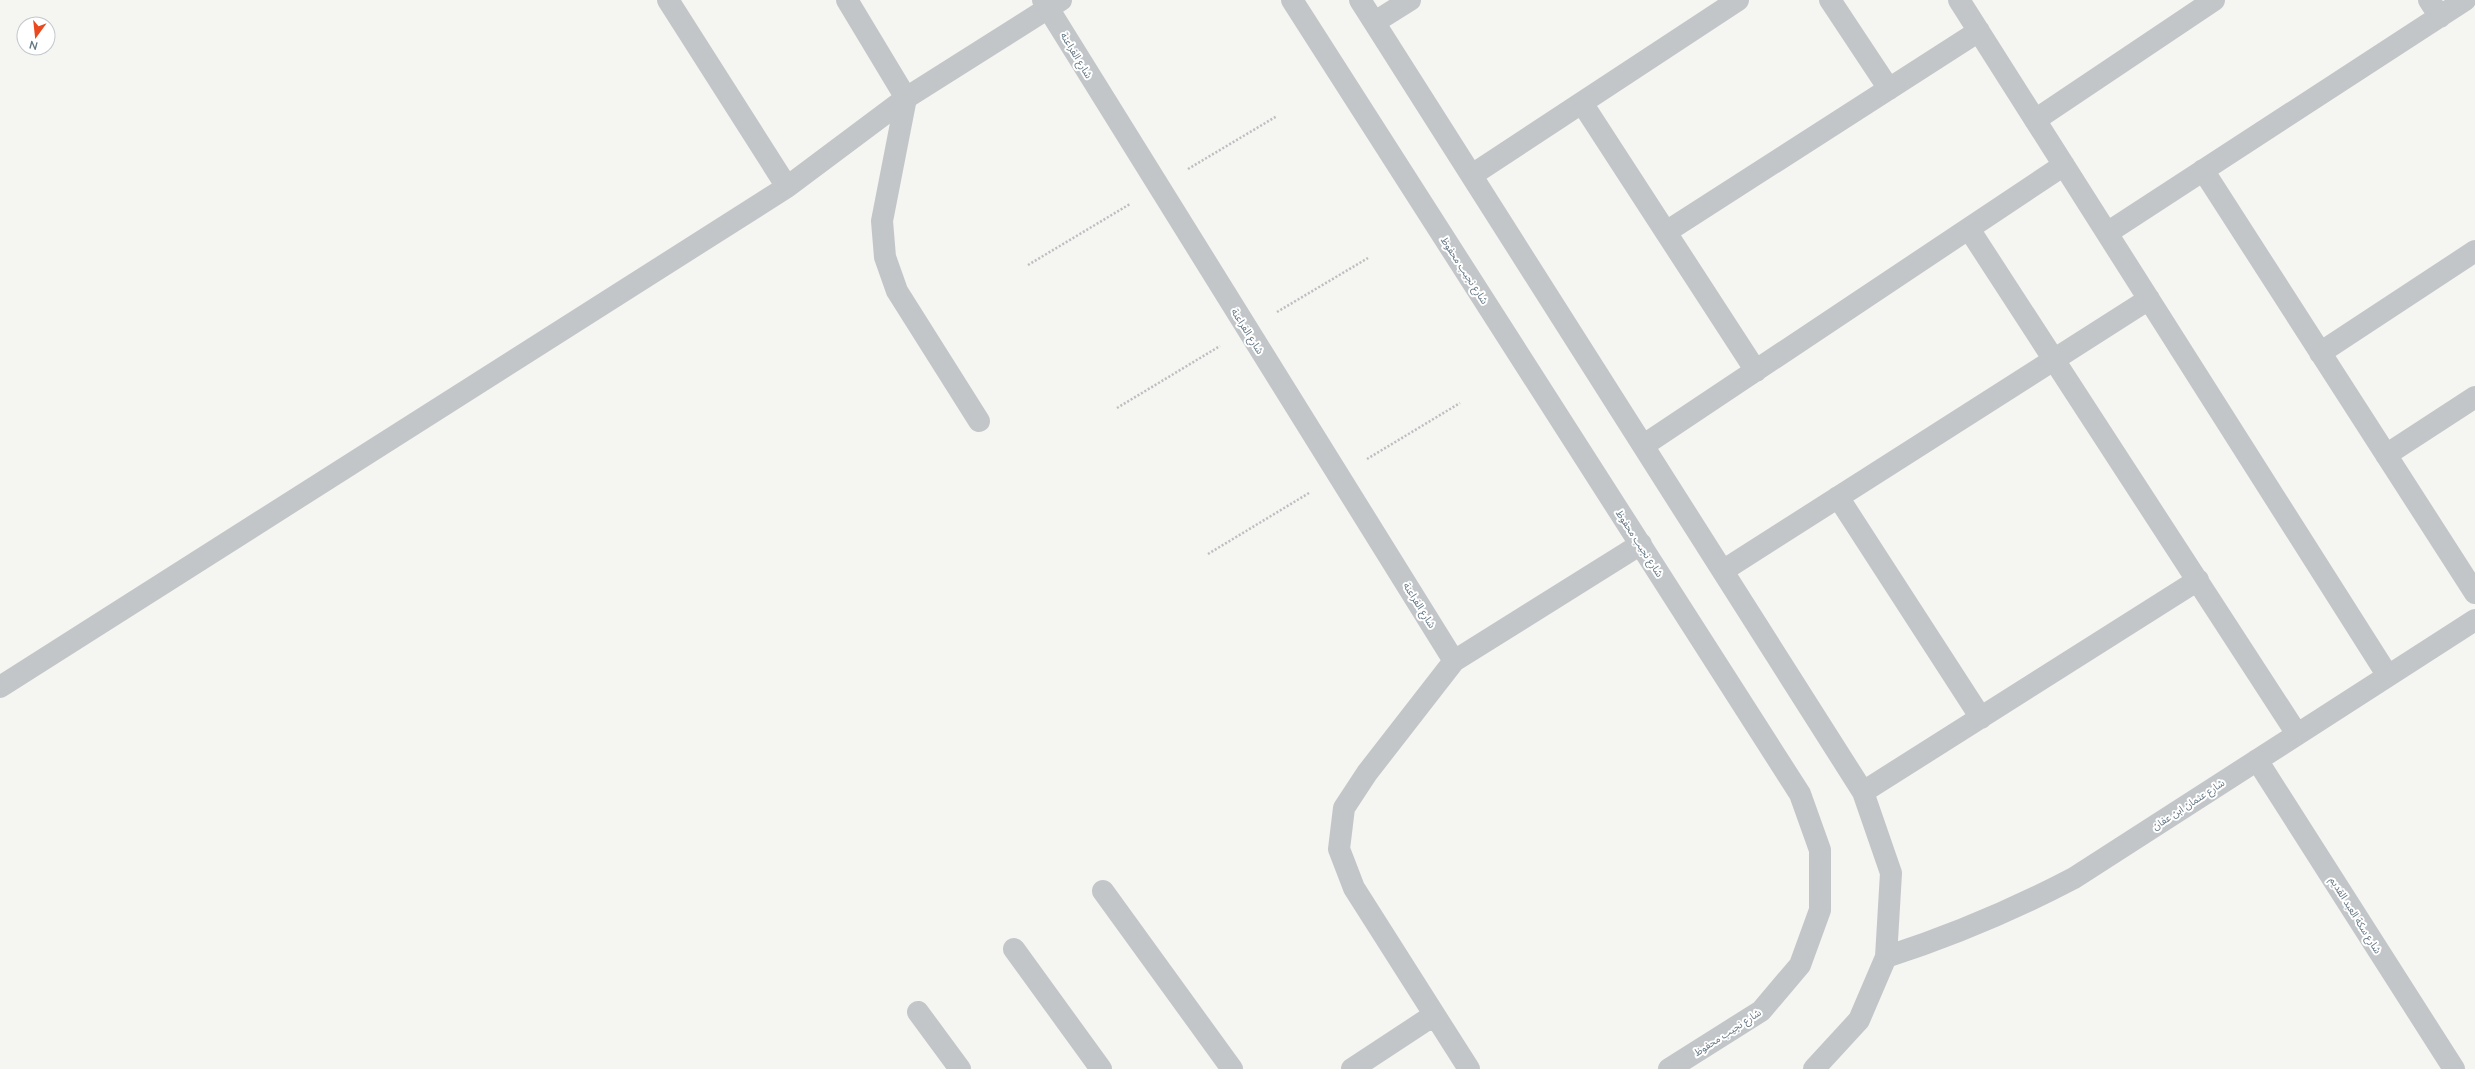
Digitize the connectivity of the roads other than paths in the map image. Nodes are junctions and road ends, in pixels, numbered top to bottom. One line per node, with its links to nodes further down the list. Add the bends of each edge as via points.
1 (668, 0): 22 (street)
2 (847, 0): 16 (street)
3 (1292, 0): 36 (street, شارع نجيب محفوظ)
4 (1360, 0): 13 (street)
5 (1410, 0): 13 (street)
6 (1738, 0): 17 (street)
7 (1830, 0): 15 (street)
8 (1959, 0): 14 (street)
9 (2214, 0): 18 (street)
10 (2465, 0): 12 (street)
11 (1051, 3): 16 (street); 41 (street, شارع الفراعنة)
12 (2434, 8): 20 (street)
13 (1374, 22): 21 (street)
14 (1979, 31): 15 (street); 18 (street)
15 (1889, 89): 24 (street)
16 (906, 98): 22 (street); 32 (street, via 882,221 885,257 897,291)
17 (1582, 103): 21 (street); 24 (street)
18 (2035, 120): 19 (street)
19 (2064, 166): 23 (street); 25 (street)
20 (2203, 170): 25 (street); 28 (street)
21 (1472, 175): 33 (street)
22 (786, 187): 43 (street)
23 (1969, 229): 29 (street); 30 (street)
24 (1666, 232): 30 (street)
25 (2107, 233): 27 (street)
26 (2475, 251): 28 (street)
27 (2149, 299): 29 (street); 42 (street)
28 (2320, 353): 34 (street)
29 (2055, 359): 35 (street); 38 (street)
30 (1756, 370): 33 (street)
31 (2475, 397): 34 (street)
32 (979, 421)
33 (1644, 445): 37 (street)
34 (2386, 455): 39 (street)
35 (1838, 498): 37 (street); 44 (street)
36 (1641, 544): 41 (street); 58 (street, شارع نجيب محفوظ, via 1800,794 1820,850 1820,910 1800,965 1761,1011)
37 (1724, 570): 47 (street)
38 (2198, 580): 44 (street); 45 (street)
39 (2475, 593)
40 (2475, 620): 42 (street, شارع عثمان ابن عفان)
41 (1454, 660): 52 (street, via 1367,773 1344,808 1339,849 1354,888)
42 (2388, 676): 45 (street, شارع عثمان ابن عفان)
43 (0, 687)
44 (1981, 718): 47 (street)
45 (2297, 734): 46 (street, شارع عثمان ابن عفان)
46 (2257, 760): 50 (street, شارع عثمان ابن عفان, via 2074,878 2013,910); 60 (street, شارع سكة العبد القديم)
47 (1864, 792): 50 (street, via 1891,872)
48 (1103, 890): 55 (street)
49 (1014, 949): 54 (street)
50 (1886, 957): 59 (street, via 1859,1020)
51 (918, 1012): 53 (street)
52 (1434, 1015): 56 (street); 57 (street)
53 (960, 1069)
54 (1101, 1069)
55 (1232, 1069)
56 (1352, 1069)
57 (1469, 1069)
58 (1669, 1069)
59 (1814, 1069)
60 (2454, 1069)

